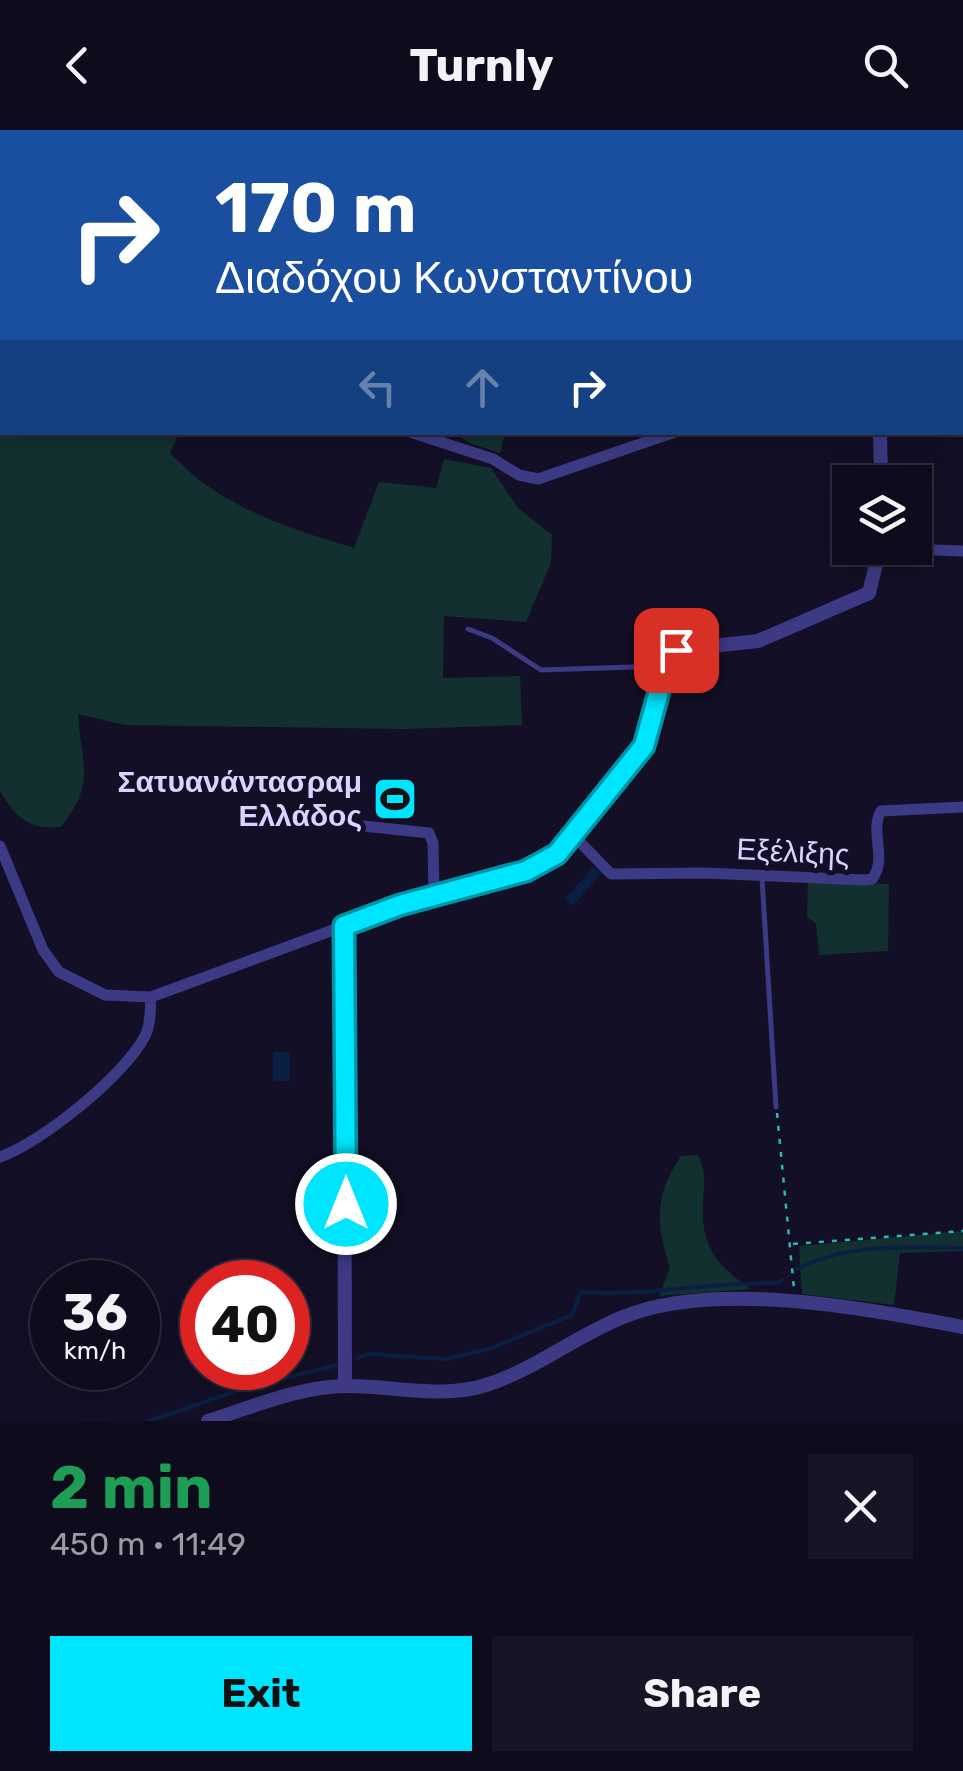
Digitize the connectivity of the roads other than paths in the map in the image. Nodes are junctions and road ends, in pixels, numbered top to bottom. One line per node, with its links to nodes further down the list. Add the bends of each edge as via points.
1 (419, 435): 2 (street, via 538,479)
2 (666, 435)
3 (880, 435): 4 (street)
4 (881, 465)
5 (932, 550): 6 (street)
6 (963, 551)
7 (876, 565): 9 (street, via 869,593 852,604 758,641 676,650)
8 (468, 629): 9 (lane, via 541,670)
9 (666, 666): 12 (street, via 644,746)
10 (312, 806): 15 (street, via 354,824 428,834)
11 (963, 807): 14 (street, Εξέλιξης, via 881,811 879,866 872,879)
12 (574, 836): 14 (street, Εξέλιξης, via 612,874); 15 (street, via 526,871)
13 (0, 846): 17 (street, via 43,950 59,972 106,995)
14 (762, 875): 18 (lane)
15 (434, 896): 16 (street)
16 (344, 926): 17 (street); 21 (street)
17 (151, 998): 19 (street, via 148,1027 135,1050 60,1123)
18 (776, 1107)
19 (0, 1157)
20 (963, 1327): 21 (street, via 796,1302 658,1306 485,1386 444,1391)
21 (345, 1385): 22 (street)
22 (208, 1421)

